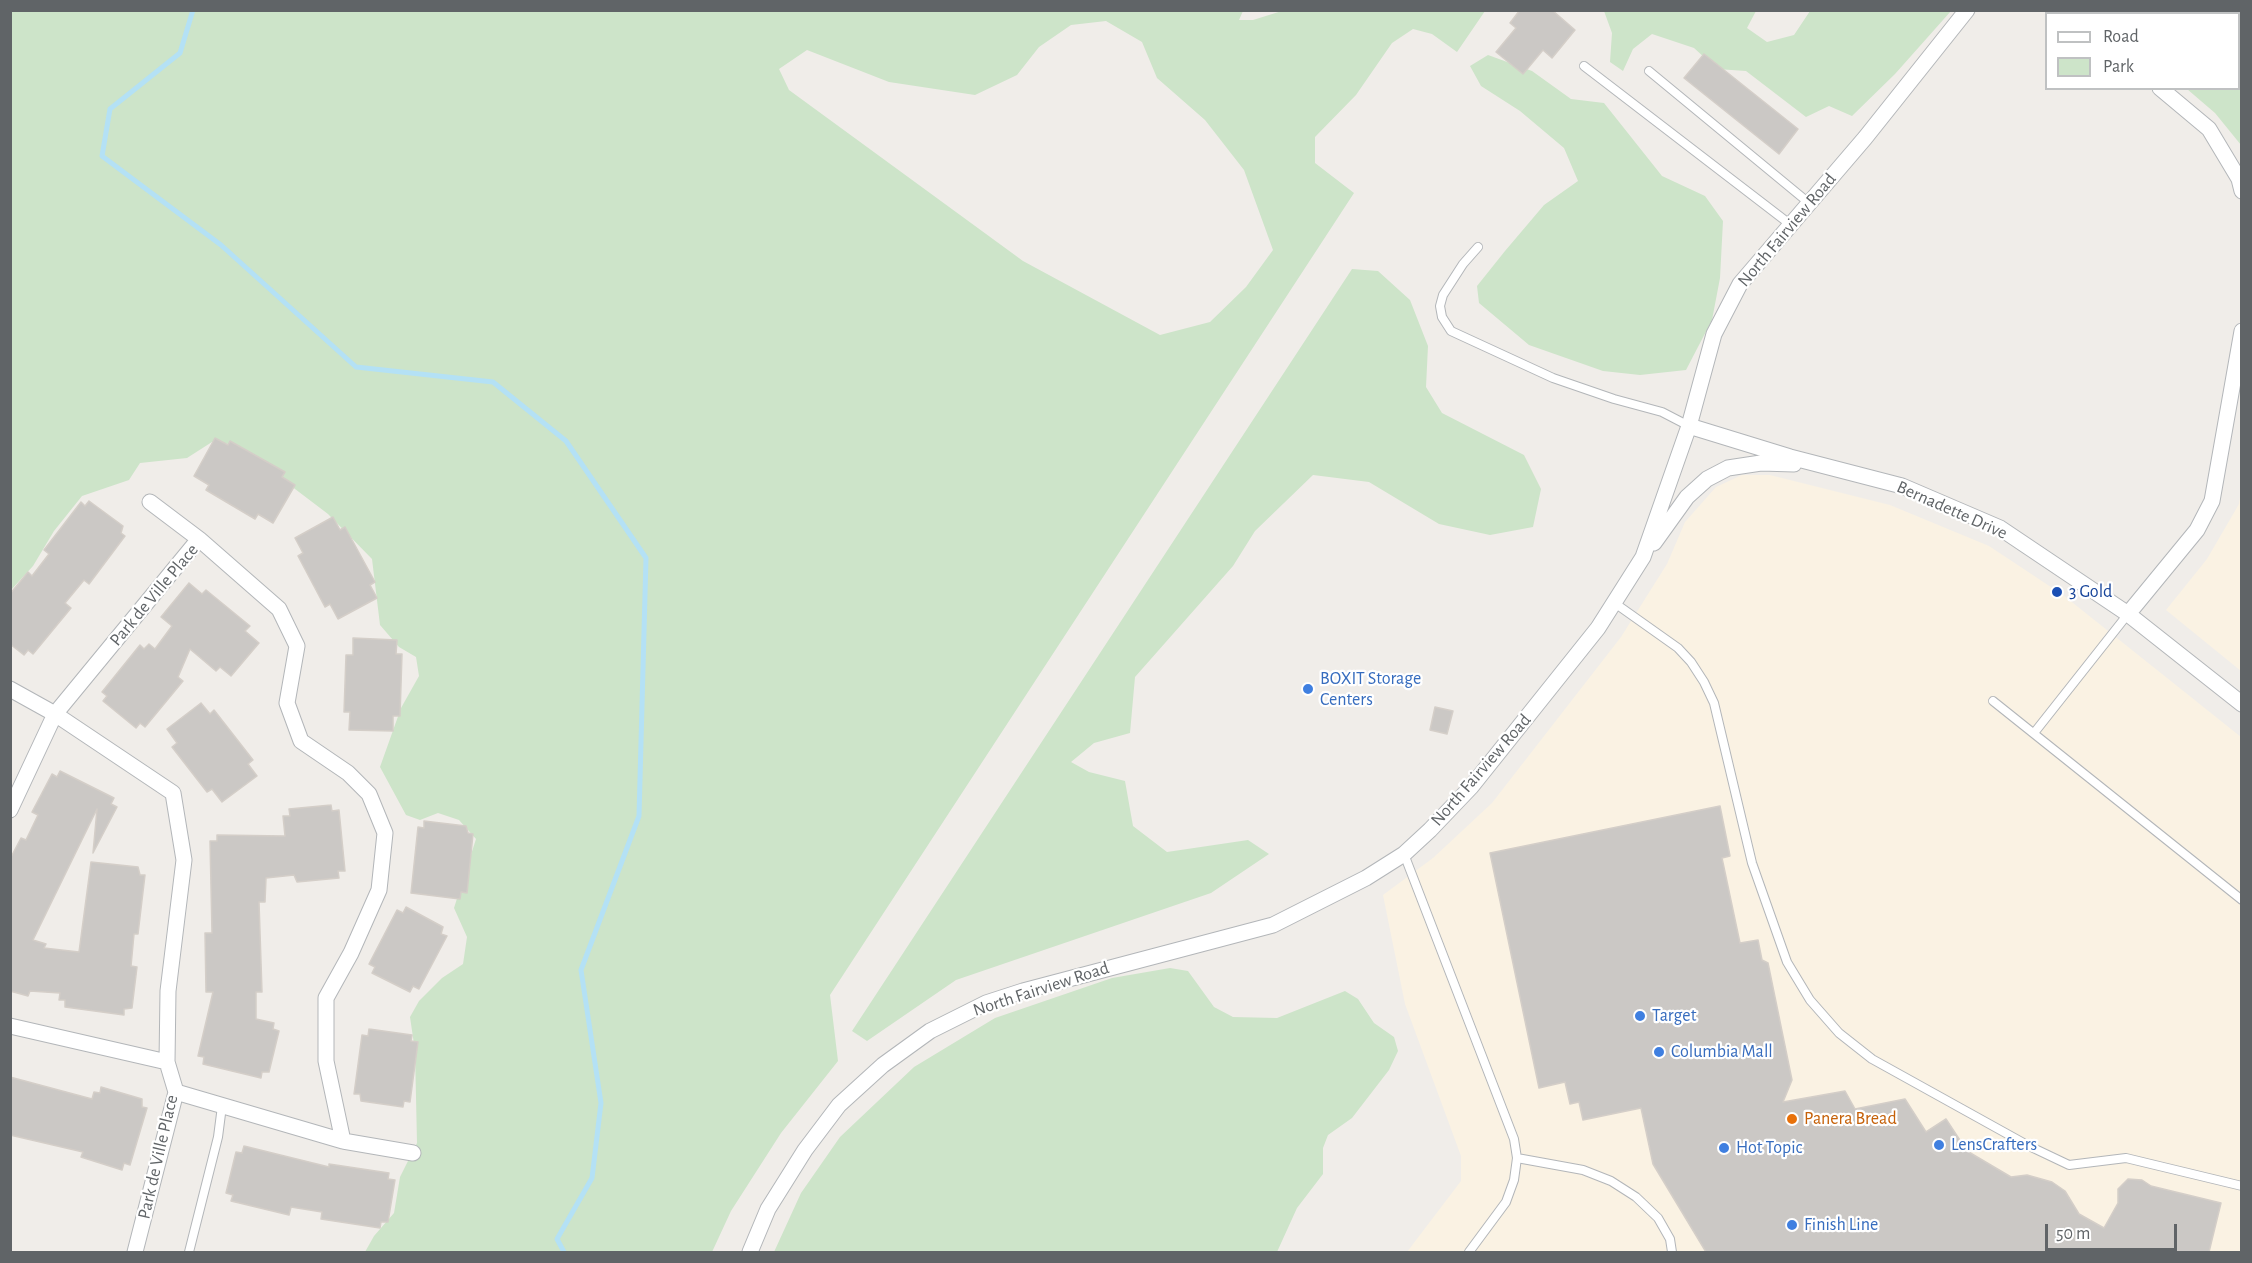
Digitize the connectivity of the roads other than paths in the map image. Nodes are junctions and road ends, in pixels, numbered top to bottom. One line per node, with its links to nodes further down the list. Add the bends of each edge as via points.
1 (1967, 10): 6 (street, North Fairview Road)
2 (1584, 66): 7 (lane)
3 (1649, 71): 6 (lane)
4 (2162, 90): 5 (street, via 2209,129 2239,179)
5 (2241, 190)
6 (1809, 203): 7 (street, North Fairview Road)
7 (1791, 225): 10 (street, North Fairview Road, via 1740,284 1714,334)
8 (1478, 247): 10 (lane, via 1443,295 1442,317 1451,331 1553,378 1662,412)
9 (2241, 331): 16 (street, via 2212,501 2197,530)
10 (1689, 426): 11 (street, Bernadette Drive); 14 (street, North Fairview Road)
11 (1822, 465): 14 (street, via 1761,463 1728,468 1707,479 1687,497); 16 (street, Bernadette Drive, via 1902,486 2000,528)
12 (150, 502): 13 (street)
13 (199, 539): 20 (street, Park de Ville Place); 29 (street, Park de Ville Place, via 279,609 297,646 287,703 301,741 348,773 369,794 385,833 379,890 326,998 326,1061)
14 (1643, 557): 15 (street, North Fairview Road)
15 (1616, 604): 23 (street, North Fairview Road, via 1471,787); 32 (lane, via 1678,648 1704,682 1714,703 1752,863 1787,962 1810,1000 1839,1033 1872,1059 2069,1165 2126,1158)
16 (2128, 614): 19 (street, Bernadette Drive); 21 (lane)
17 (10, 689): 20 (street, Park de Ville Place)
18 (1993, 701): 21 (lane)
19 (2241, 704)
20 (55, 714): 22 (street, Park de Ville Place); 26 (street, Park de Ville Place, via 173,793 184,860 168,991)
21 (2034, 733): 24 (lane)
22 (10, 810)
23 (1404, 854): 31 (lane, via 1507,1116); 35 (street, North Fairview Road, via 1273,925 1023,991 987,1003 930,1031 883,1065 839,1105 768,1209)
24 (2241, 900)
25 (10, 1026): 26 (street)
26 (167, 1062): 27 (street, Park de Ville Place)
27 (176, 1092): 28 (street); 33 (street, Park de Ville Place)
28 (222, 1106): 29 (street); 34 (lane)
29 (343, 1141): 30 (street)
30 (413, 1153)
31 (1517, 1158): 36 (lane, via 1515,1180 1506,1202); 37 (lane, via 1583,1170 1611,1181 1658,1218 1670,1239)
32 (2241, 1186)
33 (135, 1252)
34 (189, 1252)
35 (750, 1252)
36 (1468, 1252)
37 (1672, 1252)

